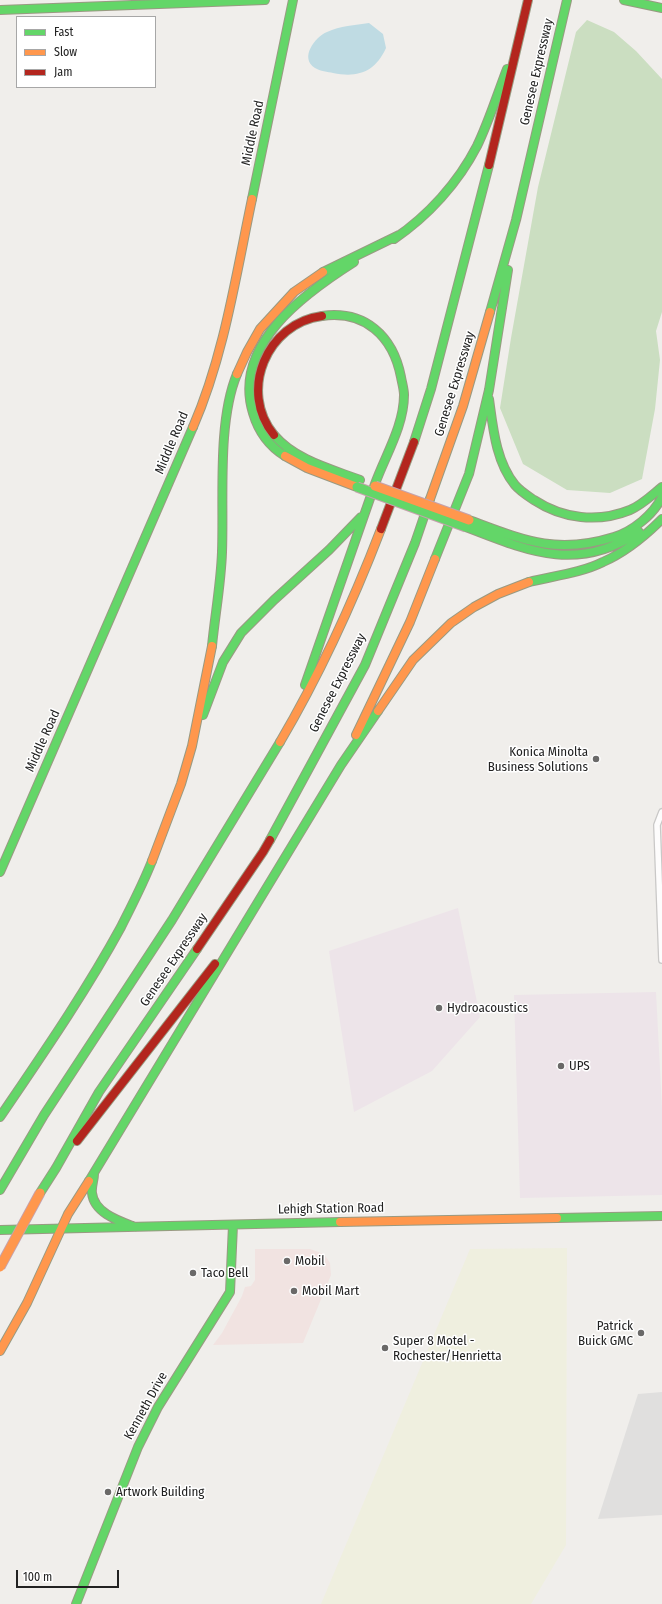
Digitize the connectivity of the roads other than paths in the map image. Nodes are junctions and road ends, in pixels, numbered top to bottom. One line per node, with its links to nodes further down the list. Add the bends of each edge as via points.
1 (265, 0): 7 (main road)
2 (293, 0): 23 (main road, Middle Road, via 235,279 200,411)
3 (528, 0): 8 (main road, Genesee Expressway)
4 (567, 0): 9 (main road, Genesee Expressway)
5 (624, 0): 6 (main road)
6 (662, 8)
7 (0, 10)
8 (521, 33): 10 (main road, via 470,158 440,199); 19 (main road, Genesee Expressway, via 451,312 406,465 344,620)
9 (516, 220): 11 (main road); 27 (main road, Genesee Expressway, via 464,406 414,543 365,665 263,852 99,1092)
10 (399, 236): 12 (main road, via 331,276 295,304 264,342 255,358 250,377 252,412 267,440 294,461); 20 (main road, via 328,268 294,292 260,329 235,380 227,414 222,554 212,647)
11 (488, 390): 13 (main road, via 492,425 501,460 517,487 537,503 574,517 594,518 631,510); 21 (main road, via 466,482 410,622)
12 (358, 484): 16 (main road, via 301,456 283,444 270,430 258,401 259,372 265,355 289,329 301,321 314,317 336,314 366,322 381,334 393,349 401,372 404,395 399,419); 18 (main road, bridge)
13 (662, 486)
14 (662, 497): 18 (main road, via 659,503 628,532 590,545 572,548 528,542)
15 (662, 513): 18 (main road, via 631,538 593,552 570,555 528,549)
16 (364, 514): 19 (main road); 20 (main road, via 241,633 223,662)
17 (662, 519): 21 (main road, via 645,536 602,563 528,582 498,594 451,623 413,660)
18 (468, 524)
19 (294, 718): 29 (main road, Genesee Expressway, via 172,920 44,1115)
20 (192, 746): 26 (main road, via 181,784 144,883 102,962)
21 (341, 765): 24 (main road)
22 (662, 812): 25 (street, via 657,825)
23 (0, 872)
24 (244, 927): 27 (main road); 28 (main road, via 126,1123)
25 (662, 960)
26 (0, 1117)
27 (56, 1168): 35 (main road, Genesee Expressway, bridge)
28 (95, 1169): 32 (main road, via 92,1194 95,1203 103,1212); 33 (main road)
29 (0, 1190)
30 (662, 1216): 31 (main road, Lehigh Station Road)
31 (233, 1225): 32 (main road, Lehigh Station Road); 37 (main road, Kenneth Drive, via 230,1292 158,1407 138,1447)
32 (136, 1228): 33 (main road, Lehigh Station Road)
33 (62, 1229): 34 (main road, Lehigh Station Road); 36 (main road, via 27,1303)
34 (0, 1230)
35 (0, 1267)
36 (0, 1352)
37 (76, 1604)

